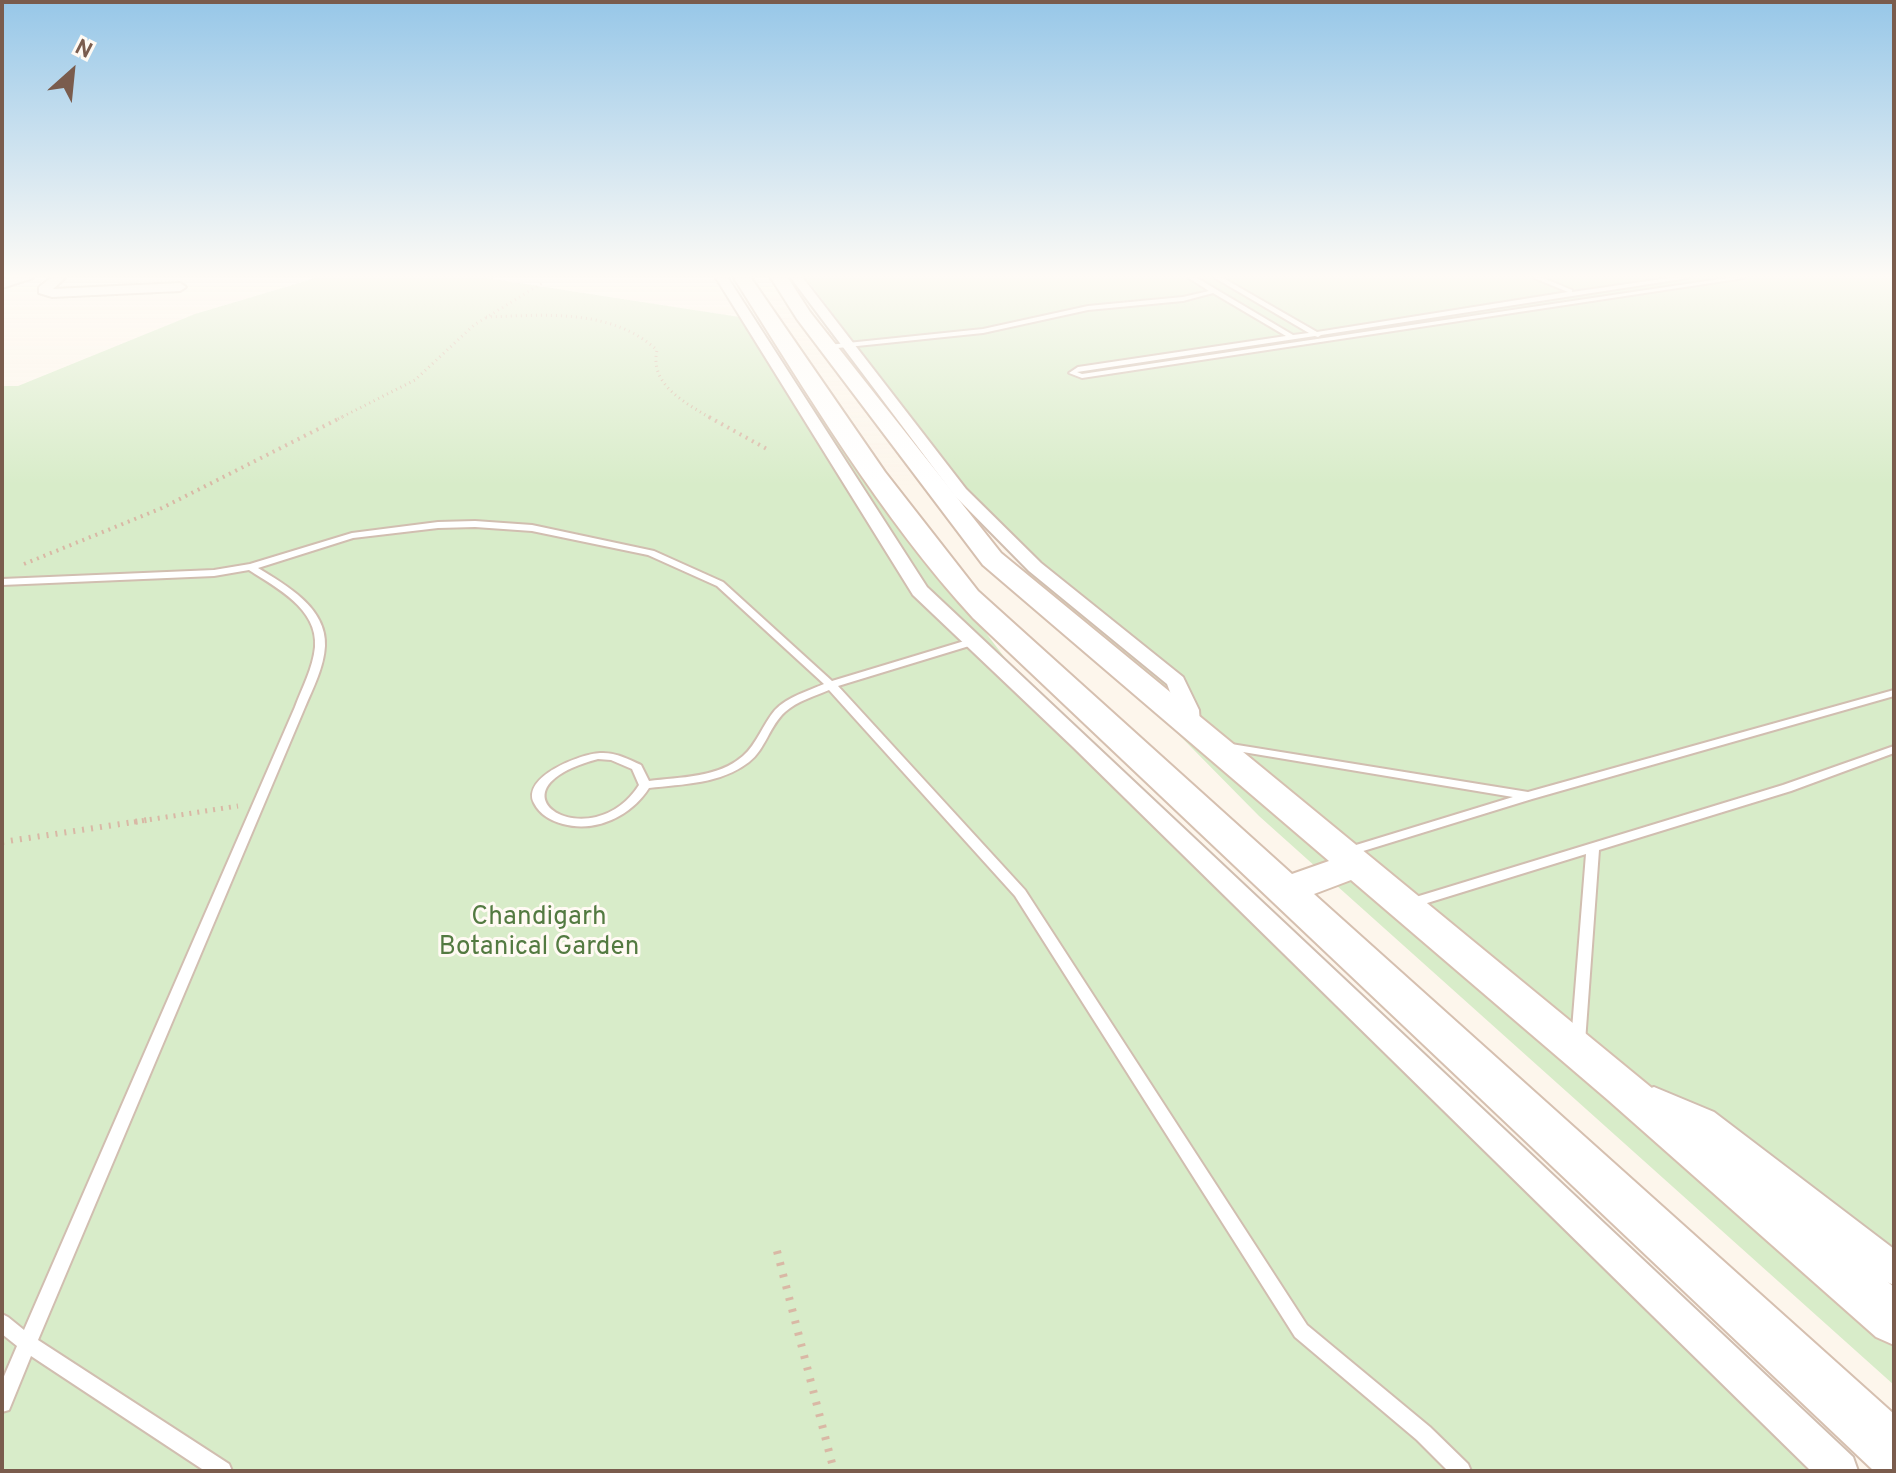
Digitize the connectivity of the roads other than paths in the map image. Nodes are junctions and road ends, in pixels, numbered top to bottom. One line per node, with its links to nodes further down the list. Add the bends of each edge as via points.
1 (837, 346): 11 (main road, via 992,559)
2 (765, 347): 8 (street, via 920,591)
3 (787, 347): 17 (main road, via 951,579)
4 (1233, 347): 5 (lane, via 1072,373 1085,376)
5 (1289, 347)
6 (251, 567): 7 (lane, via 159,577); 9 (lane, via 352,536 438,525 532,528 651,553 720,584); 24 (lane, via 290,593 318,624 321,646 300,707)
7 (2, 582)
8 (975, 641): 9 (lane); 29 (street)
9 (831, 685): 13 (lane, via 780,711 748,758 730,769 710,777); 28 (lane, via 1020,893 1301,1331 1407,1418)
10 (1894, 693): 14 (lane)
11 (1200, 734): 14 (lane); 16 (main road)
12 (1894, 749): 15 (lane)
13 (645, 785): 13 (lane, via 629,807 595,820 560,819 540,802 539,791 553,772 598,756 637,767)
14 (1528, 796): 16 (lane)
15 (1593, 847): 18 (lane); 19 (lane)
16 (1349, 859): 17 (main road); 18 (main road)
17 (1284, 891): 26 (main road)
18 (1403, 905): 19 (main road)
19 (1578, 1050): 20 (main road)
20 (1623, 1087): 21 (street, via 1703,1121); 22 (main road)
21 (1894, 1269)
22 (1894, 1320)
23 (2, 1323): 24 (lane)
24 (27, 1343): 25 (lane); 27 (lane)
25 (2, 1403)
26 (1894, 1451)
27 (222, 1471)
28 (1461, 1471)
29 (1839, 1471)

